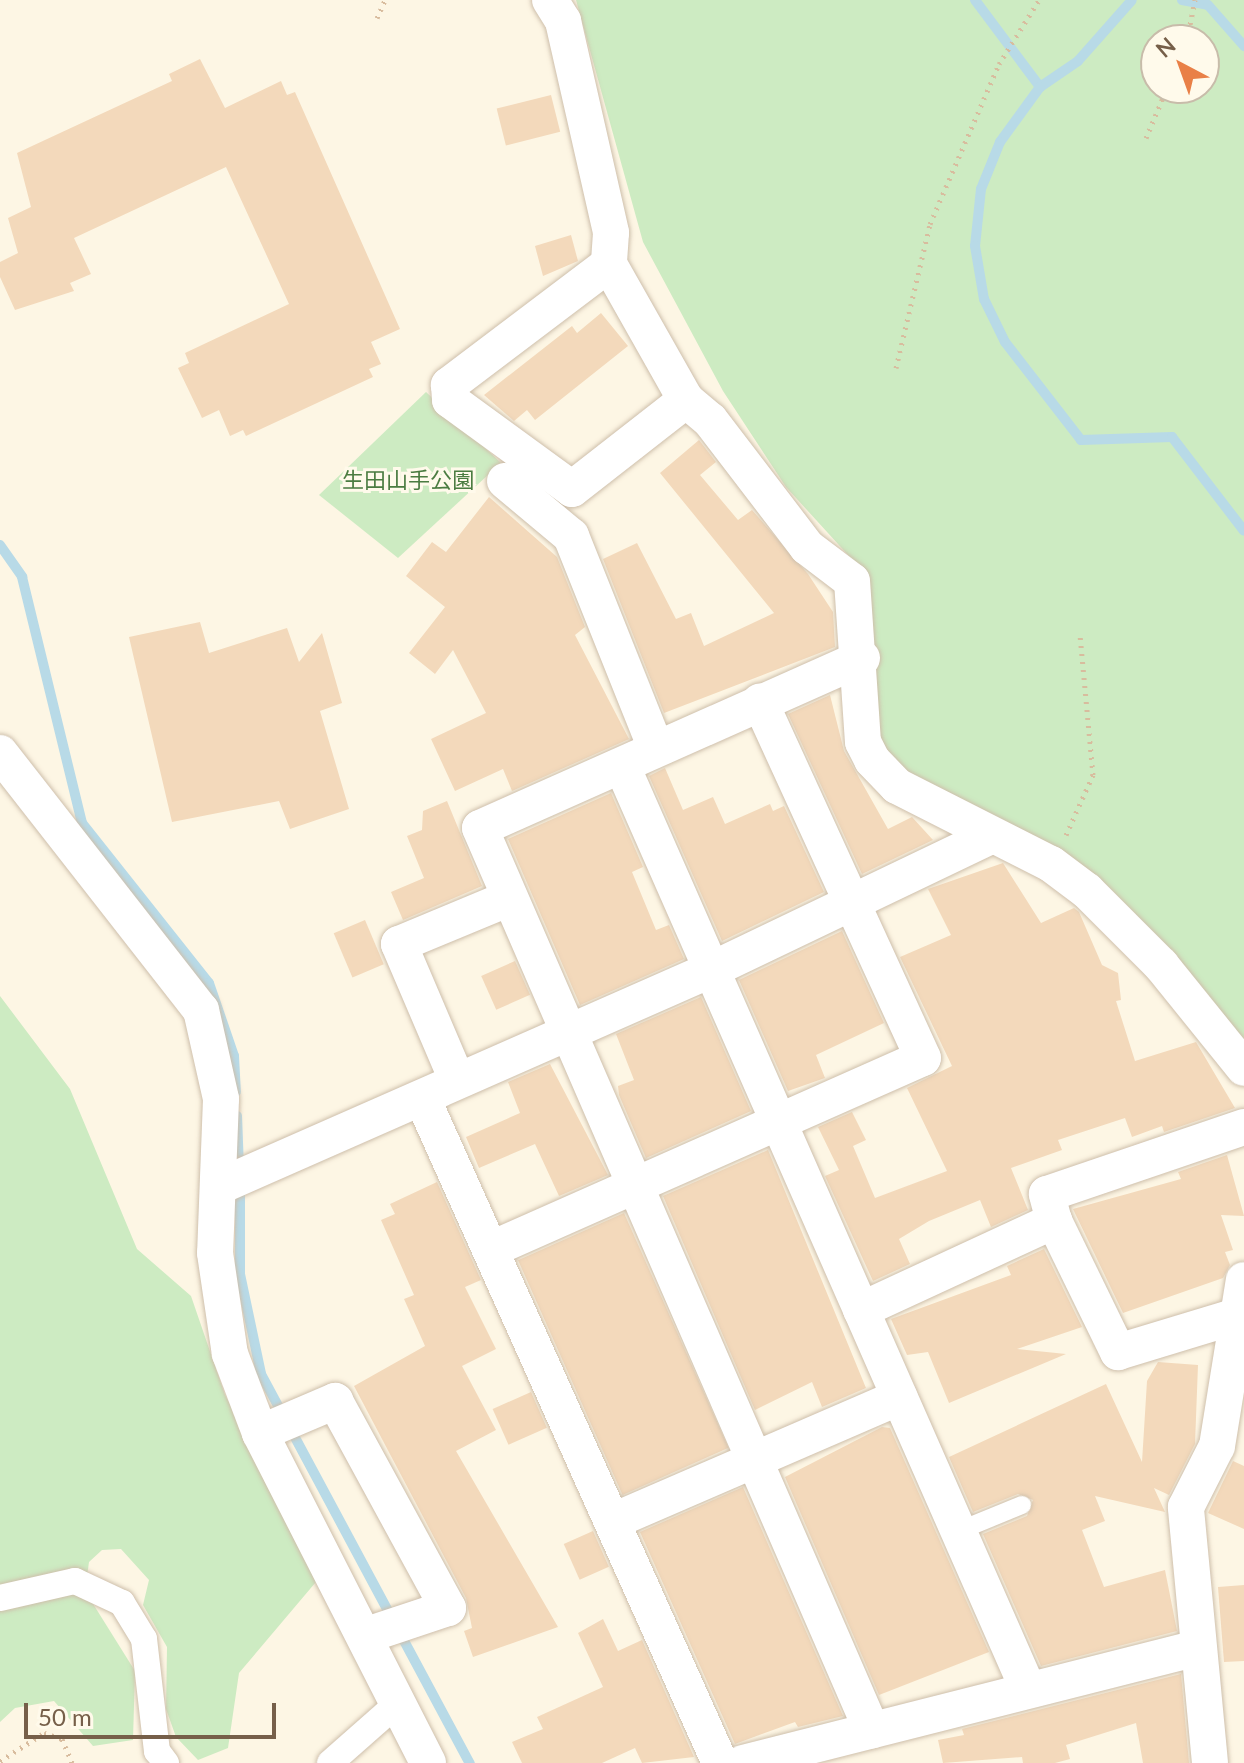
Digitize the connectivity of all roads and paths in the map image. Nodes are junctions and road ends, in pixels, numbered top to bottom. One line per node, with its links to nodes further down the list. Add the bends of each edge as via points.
1 (385, 0): 5 (path)
2 (550, 0): 9 (street, via 563,21 608,218)
3 (1039, 0): 10 (path, via 999,64 930,224)
4 (1195, 0): 6 (path)
5 (377, 18)
6 (1190, 24)
7 (1160, 104): 8 (path)
8 (1146, 138)
9 (609, 264): 11 (street); 11 (street, via 449,385 450,400 572,489)
10 (896, 368)
11 (686, 400): 14 (street, via 710,420 807,547 852,581)
12 (505, 481): 16 (street, via 571,536)
13 (1080, 635): 20 (path, via 1093,775)
14 (862, 658): 15 (street); 19 (street, via 863,742 881,772)
15 (760, 702): 16 (street); 22 (street)
16 (656, 749): 18 (street)
17 (0, 753): 30 (street, via 201,1010 221,1099)
18 (622, 766): 21 (street, via 480,828); 23 (street)
19 (991, 836): 20 (street); 22 (street)
20 (1051, 864): 25 (street, via 1161,965)
21 (507, 899): 24 (street); 26 (street, via 399,944)
22 (854, 903): 23 (street); 28 (street, via 923,1058)
23 (713, 969): 24 (street); 28 (street)
24 (565, 1033): 26 (street); 31 (street)
25 (1244, 1068)
26 (457, 1080): 27 (street)
27 (423, 1100): 30 (street); 33 (street)
28 (780, 1123): 31 (street); 35 (street)
29 (1244, 1127): 32 (street, via 1047,1194)
30 (218, 1187): 39 (street, via 215,1253 230,1354)
31 (633, 1187): 33 (street); 40 (street)
32 (1054, 1221): 35 (street); 36 (street, via 1118,1352)
33 (494, 1248): 42 (street)
34 (1244, 1280): 36 (street)
35 (861, 1310): 37 (street)
36 (1233, 1317): 38 (street)
37 (899, 1397): 40 (street); 43 (street)
38 (1233, 1425): 46 (street, via 1186,1507)
39 (260, 1433): 45 (street); 45 (street, via 335,1401 448,1608)
40 (754, 1462): 42 (street); 49 (street)
41 (1022, 1505): 43 (lane)
42 (613, 1521): 55 (street)
43 (961, 1530): 47 (street)
44 (0, 1598): 52 (street, via 75,1581 122,1603 144,1639 157,1751)
45 (367, 1635): 48 (street)
46 (1196, 1648): 47 (street); 57 (street)
47 (1028, 1689): 49 (street)
48 (397, 1704): 53 (street); 54 (street)
49 (872, 1731): 56 (street)
50 (0, 1761): 51 (path, via 44,1733 62,1739)
51 (72, 1763)
52 (166, 1763)
53 (330, 1763)
54 (428, 1763)
55 (720, 1763)
56 (743, 1763)
57 (1210, 1763)

